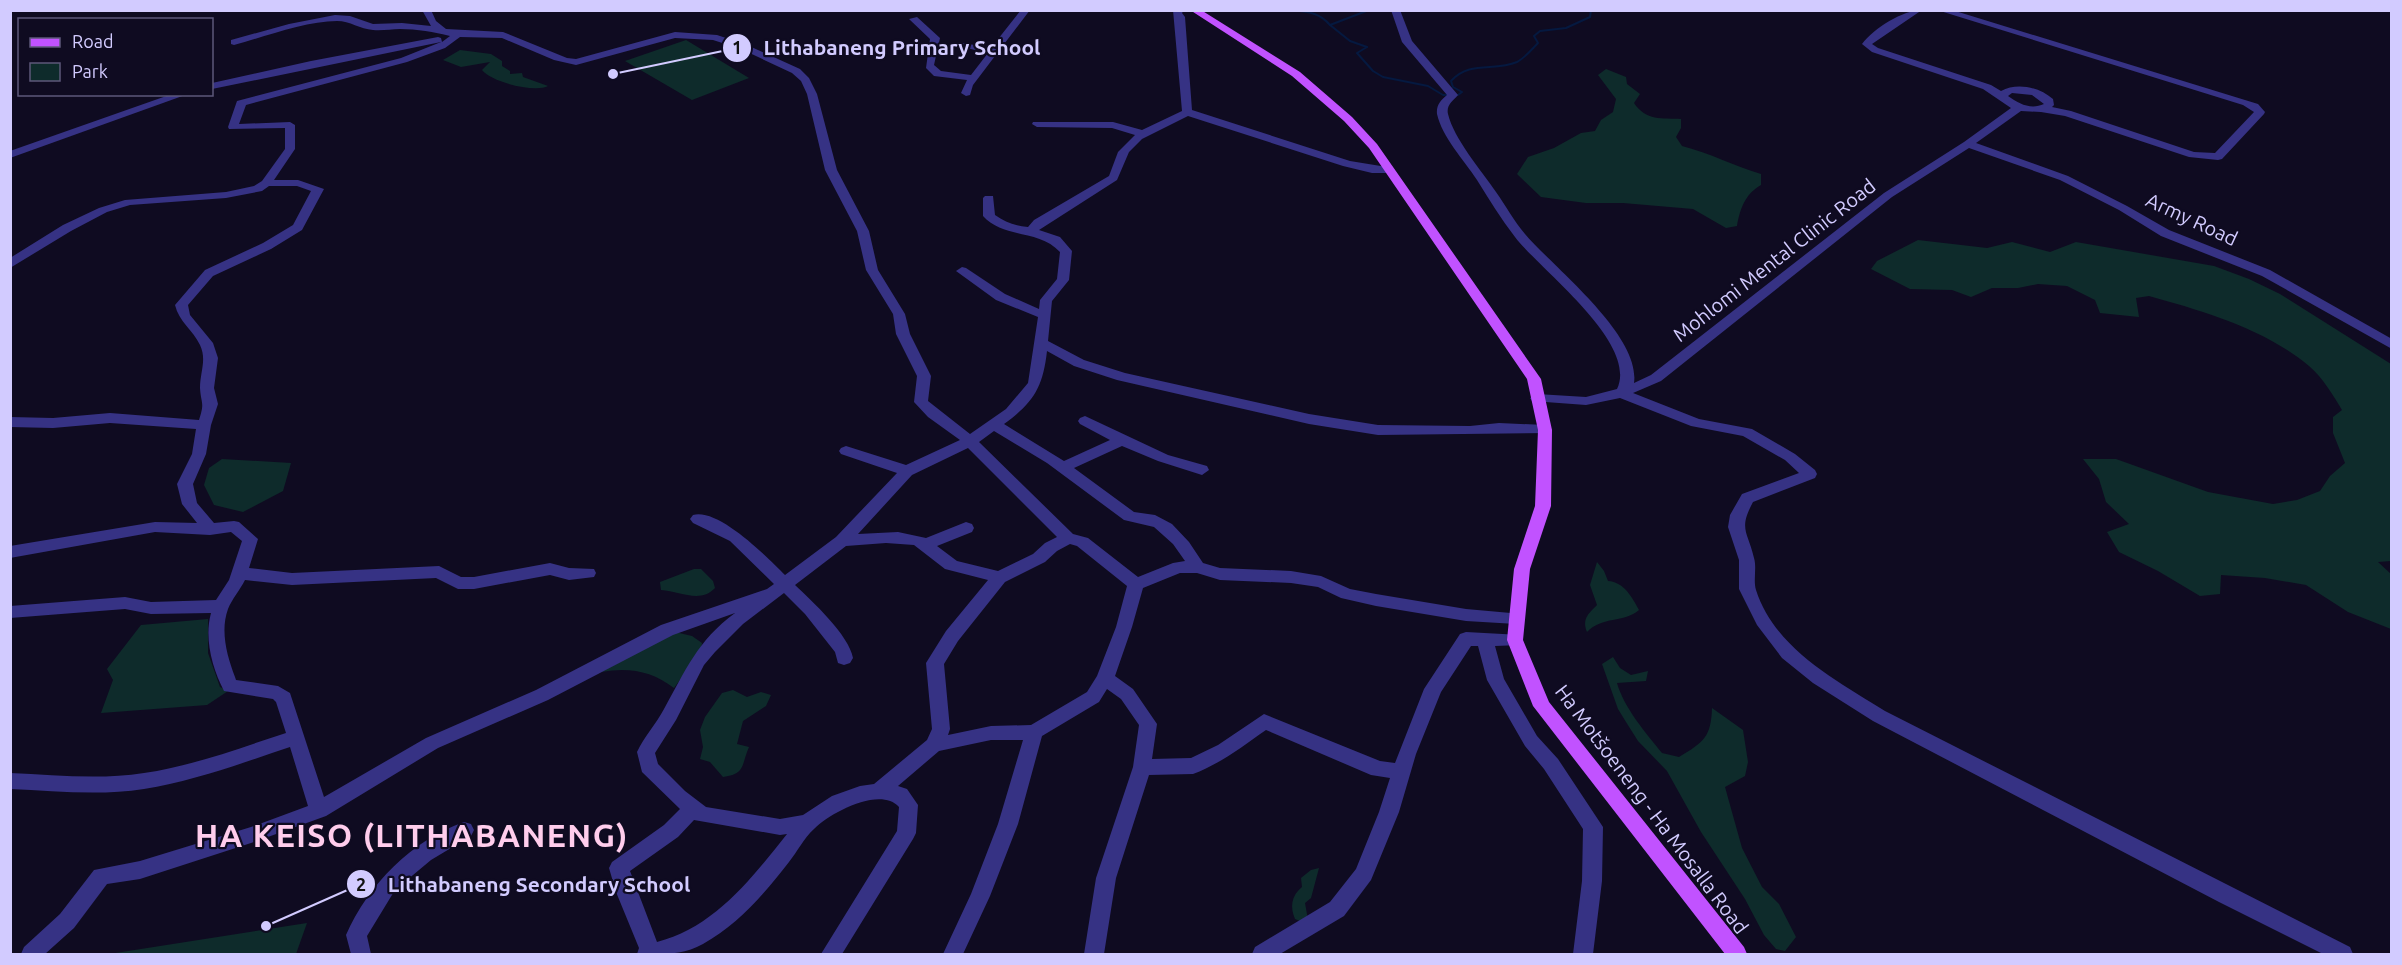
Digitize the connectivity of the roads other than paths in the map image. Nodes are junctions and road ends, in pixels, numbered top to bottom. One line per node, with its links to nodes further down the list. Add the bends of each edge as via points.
1 (426, 10): 9 (street)
2 (1026, 10): 13 (street)
3 (1179, 10): 21 (street)
4 (1194, 10): 26 (main road, Ha Motšoeneng - Ha Mosalla Road, via 1296,74 1348,119)
5 (1395, 10): 35 (street, via 1407,42 1453,94 1442,112 1450,132 1520,236 1590,306 1621,353 1628,370)
6 (1917, 10): 18 (street, via 1867,44 1987,87)
7 (1941, 10): 20 (street, via 2247,103 2260,112 2222,153 2211,157)
8 (915, 19): 14 (street, via 935,38 929,66 932,72)
9 (438, 28): 10 (street); 11 (street, via 372,27 335,18)
10 (454, 36): 15 (street); 27 (street, via 442,46 404,60 241,103 233,127 290,125 290,149); 43 (street, via 508,36 562,61 576,62 675,35 714,37 796,71 812,94 831,170 863,231 872,270 899,314 903,334 924,376 921,402)
11 (234, 42)
12 (961, 44): 13 (street)
13 (995, 52): 14 (street)
14 (974, 78): 16 (street)
15 (213, 86)
16 (966, 93)
17 (177, 96): 25 (street)
18 (2003, 97): 19 (street); 20 (street, via 2010,90 2033,92 2049,101)
19 (2019, 107): 20 (street); 24 (street, Mohlomi Mental Clinic Road)
20 (2042, 109)
21 (1187, 112): 23 (street); 26 (street, via 1279,144 1374,171)
22 (1037, 124): 23 (street, via 1113,126)
23 (1143, 134): 29 (street, via 1124,152 1113,178)
24 (1968, 144): 34 (street, Army Road, via 2064,178 2164,233 2266,273); 35 (street, Mohlomi Mental Clinic Road, via 1888,195 1656,378)
25 (10, 154)
26 (1389, 171): 36 (main road, Ha Motšoeneng - Ha Mosalla Road, via 1534,379)
27 (266, 183): 30 (street, via 258,189 226,195 129,202 103,210); 40 (street, via 298,183 318,189 298,227 209,273 181,305 184,316 206,343 211,358 207,388 211,404)
28 (989, 198): 29 (street, via 989,216 1012,230)
29 (1031, 231): 32 (street, via 1056,240 1066,251 1063,280 1046,300)
30 (10, 264)
31 (962, 271): 32 (street, via 1012,303)
32 (1044, 315): 33 (street)
33 (1041, 343): 39 (street, via 1035,384 1011,412); 41 (street, via 1079,363 1122,377 1309,419 1378,430)
34 (2391, 345)
35 (1622, 394): 36 (street, Mohlomi Mental Clinic Road, via 1596,402); 89 (street, via 1696,423 1747,432 1790,457 1810,474 1747,498 1737,527 1747,560 1747,589 1762,621 1788,653 1819,678 1879,716)
36 (1537, 398): 41 (main road, Ha Motšoeneng - Ha Mosalla Road)
37 (1085, 421): 42 (street)
38 (10, 422): 40 (street, via 110,418)
39 (993, 424): 43 (street); 45 (street)
40 (204, 425): 49 (street, via 199,454 185,484 190,504)
41 (1545, 430): 63 (main road, Ha Motšoeneng - Ha Mosalla Road, via 1543,506 1522,569)
42 (1122, 440): 45 (street); 46 (street)
43 (970, 441): 47 (street); 51 (street)
44 (846, 451): 47 (street)
45 (1062, 468): 55 (street, via 1129,516 1151,519 1176,537)
46 (1202, 470)
47 (907, 471): 52 (street)
48 (698, 519): 60 (street, via 736,537)
49 (210, 528): 54 (street, via 155,527); 56 (street, via 234,526 250,539)
50 (966, 528): 53 (street)
51 (1068, 538): 58 (street); 59 (street, via 1082,542)
52 (842, 541): 53 (street, via 905,536); 60 (street)
53 (926, 544): 58 (street, via 955,568)
54 (10, 552)
55 (1197, 567): 59 (street, via 1179,567); 63 (street, via 1220,574 1292,577 1376,600 1466,615)
56 (239, 573): 57 (street, via 292,579 439,572 458,583 550,568 569,574); 61 (street)
57 (588, 573)
58 (999, 578): 70 (street, via 935,663 941,729)
59 (1136, 584): 67 (street)
60 (777, 590): 66 (street, via 811,610 843,650); 75 (street, via 709,647 646,752 649,767); 76 (street, via 667,630 542,695 432,743)
61 (221, 606): 62 (street, via 151,608 125,603); 69 (street, via 217,646 230,686 278,693 284,698)
62 (10, 612)
63 (1516, 618): 64 (main road, Ha Motšoeneng - Ha Mosalla Road)
64 (1515, 640): 65 (street); 88 (main road, Ha Motšoeneng - Ha Mosalla Road, via 1542,706)
65 (1485, 641): 72 (street, via 1466,639 1433,689); 87 (street, via 1496,680 1531,741 1593,827 1592,881)
66 (844, 658)
67 (1105, 678): 68 (street, via 1093,697); 71 (street, via 1127,694 1148,724)
68 (1034, 732): 70 (street, via 991,733); 84 (street, via 1008,824)
69 (297, 737): 73 (street, via 144,780 92,784); 76 (street)
70 (934, 745): 74 (street)
71 (1142, 767): 72 (street, via 1193,766 1224,750 1264,721 1378,769); 85 (street, via 1106,878)
72 (1401, 772): 86 (street, via 1364,874 1337,909)
73 (10, 781)
74 (879, 791): 77 (street, via 839,802); 83 (street, via 900,795 909,806 906,833)
75 (693, 809): 77 (street, via 702,815 780,827); 82 (street, via 671,831 620,868)
76 (319, 810): 79 (street, via 140,870 101,876 67,921)
77 (807, 823): 82 (street, via 729,915 697,938)
78 (464, 830): 80 (street, via 424,854 388,884 356,935)
79 (31, 954)
80 (361, 954)
81 (647, 954): 82 (street)
82 (652, 954)
83 (831, 954)
84 (953, 954)
85 (1094, 954)
86 (1262, 954)
87 (1583, 954)
88 (1737, 954)
89 (2343, 954)

